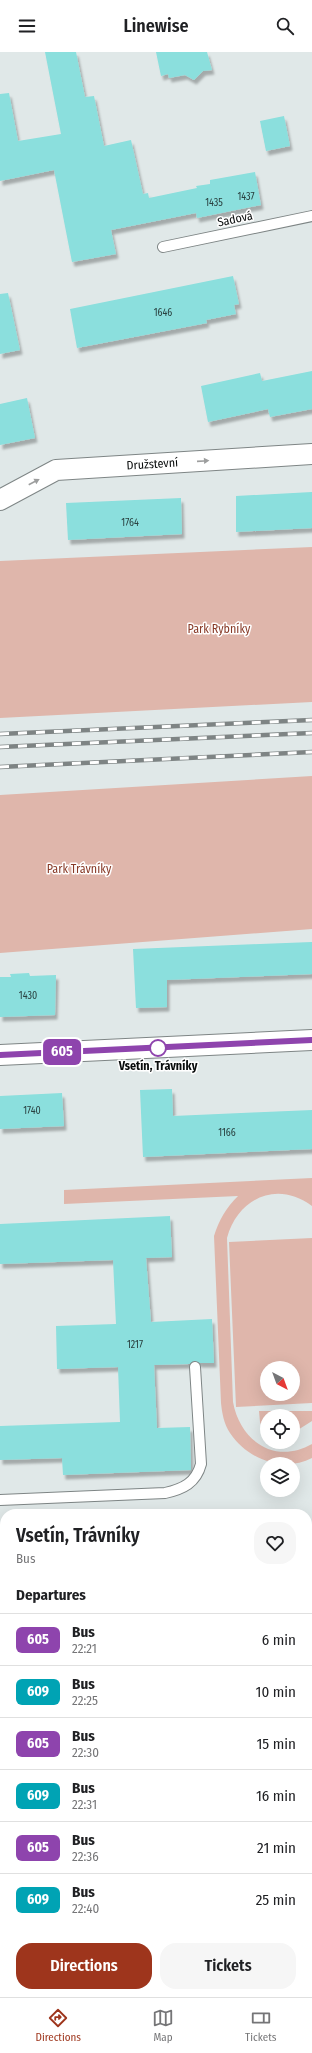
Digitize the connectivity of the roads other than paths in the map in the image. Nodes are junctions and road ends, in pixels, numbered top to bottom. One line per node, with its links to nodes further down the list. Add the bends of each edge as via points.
1 (312, 216): 2 (lane, Sadová)
2 (163, 247)
3 (312, 454): 4 (street, Družstevní, one-way to 3, via 56,470)
4 (0, 500)
5 (312, 1040): 6 (street)
6 (0, 1055)
7 (195, 1367): 8 (lane, via 201,1464 198,1475 191,1483 180,1490 165,1493)
8 (0, 1500)

